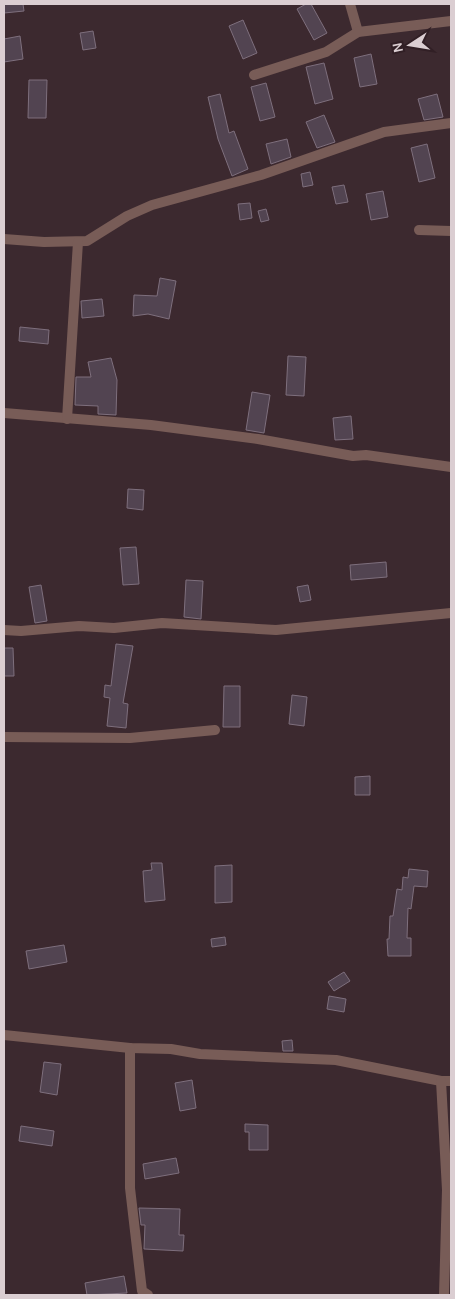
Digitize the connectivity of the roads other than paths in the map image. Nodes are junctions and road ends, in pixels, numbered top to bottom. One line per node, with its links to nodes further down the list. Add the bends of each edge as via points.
1 (350, 4): 3 (street)
2 (451, 21): 3 (street)
3 (358, 32): 4 (street, via 326,52)
4 (254, 75)
5 (451, 123): 9 (street, via 384,132 261,175 152,205 127,216 88,241)
6 (419, 230): 7 (street)
7 (451, 230)
8 (4, 239): 9 (street)
9 (78, 242): 11 (street)
10 (4, 413): 11 (street)
11 (66, 418): 12 (street, via 151,425 353,456)
12 (451, 467)
13 (451, 613): 14 (street, via 276,630 162,623 114,628 79,626)
14 (4, 630)
15 (215, 730): 16 (street, via 130,738)
16 (4, 736)
17 (4, 1035): 18 (street)
18 (130, 1048): 19 (street, via 336,1060); 21 (street, via 130,1188 142,1291)
19 (446, 1081): 20 (street)
20 (448, 1219): 22 (street)
21 (148, 1295)
22 (444, 1295)

